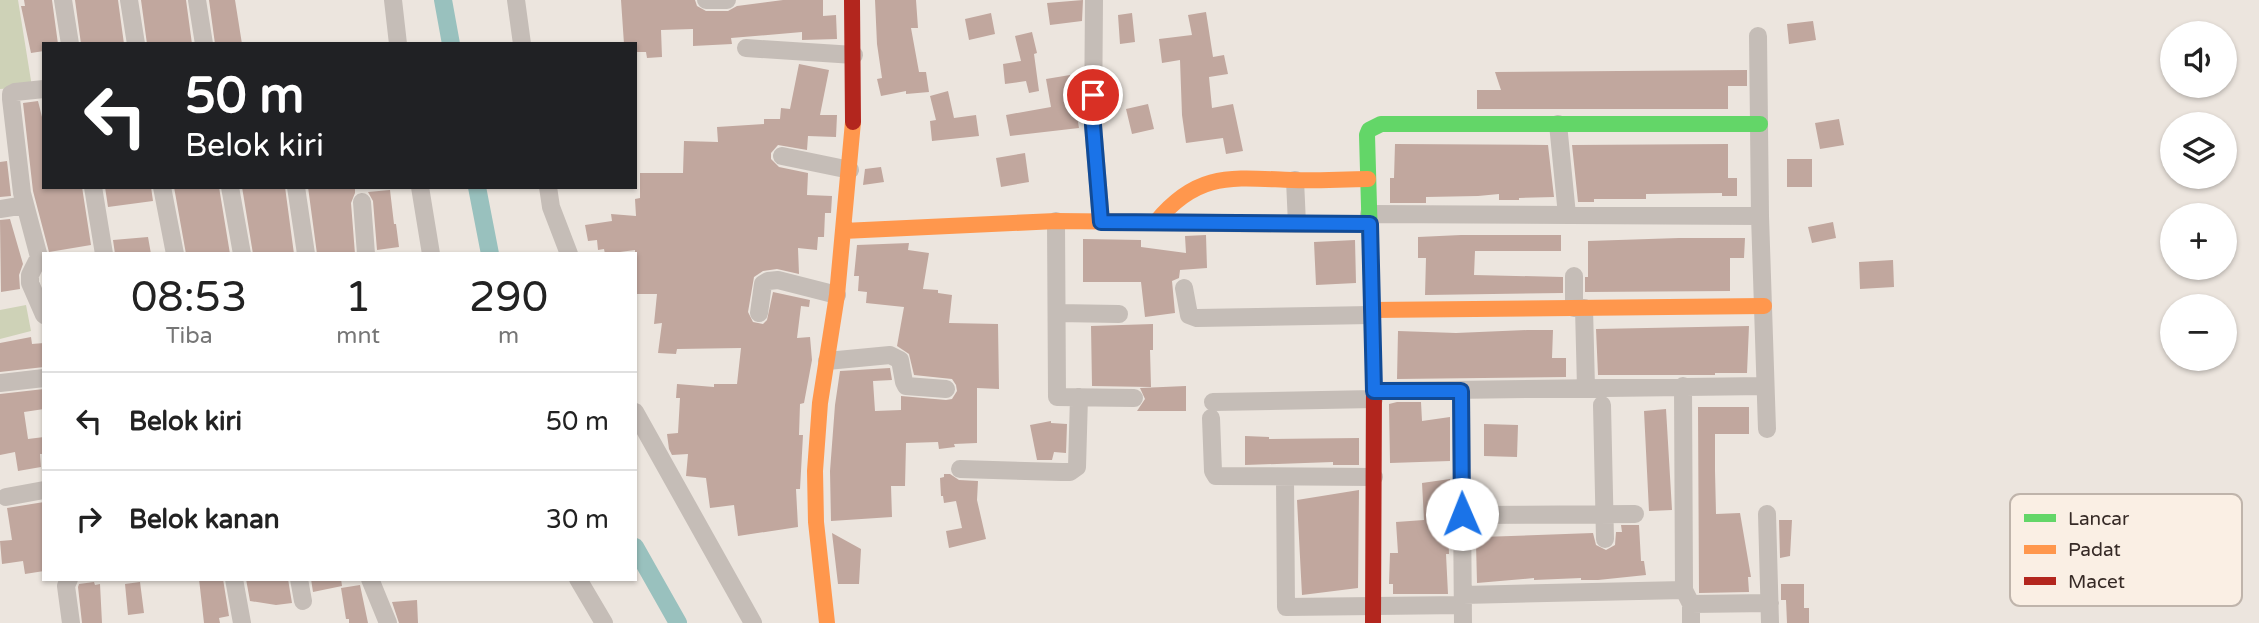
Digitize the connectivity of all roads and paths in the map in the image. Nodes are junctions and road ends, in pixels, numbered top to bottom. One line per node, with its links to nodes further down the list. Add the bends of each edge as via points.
1 (63, 0): 11 (street)
2 (129, 0): 12 (street)
3 (197, 0): 13 (street)
4 (393, 0): 14 (street)
5 (516, 0): 15 (street)
6 (706, 0): 7 (street)
7 (727, 0)
8 (852, 0): 17 (street)
9 (1094, 0): 38 (street, via 1093,125)
10 (1758, 36): 20 (street)
11 (70, 42)
12 (136, 42)
13 (204, 42)
14 (398, 42)
15 (522, 42)
16 (747, 48): 17 (street)
17 (854, 55): 22 (street)
18 (42, 89): 32 (street, via 11,94)
19 (1558, 124): 20 (street); 23 (street, via 1374,126 1367,135); 34 (street)
20 (1760, 124): 35 (street)
21 (782, 156): 22 (street)
22 (850, 170): 41 (street)
23 (1368, 179): 24 (street); 36 (street)
24 (1295, 180): 39 (street, via 1232,177 1212,181 1180,196); 40 (street)
25 (93, 189): 42 (street)
26 (162, 189): 43 (street)
27 (230, 189): 44 (street)
28 (296, 189): 45 (street)
29 (420, 189): 47 (street)
30 (548, 189): 48 (street)
31 (362, 202): 46 (street)
32 (25, 205): 33 (street); 54 (street, via 39,257 30,283)
33 (0, 209)
34 (1567, 215): 35 (street); 36 (street)
35 (1760, 216): 52 (street)
36 (1370, 219): 40 (street); 57 (street)
37 (1056, 221): 38 (street); 41 (street); 56 (street)
38 (1101, 222): 39 (street)
39 (1156, 222): 40 (street)
40 (1297, 224)
41 (843, 231): 51 (street)
42 (104, 252)
43 (175, 252)
44 (242, 252)
45 (306, 252)
46 (366, 252)
47 (431, 252)
48 (568, 252)
49 (1574, 276): 53 (street)
50 (1184, 288): 57 (street, via 1189,315 1197,318)
51 (837, 295): 55 (street, via 768,281 763,285); 59 (street)
52 (1763, 306): 53 (street); 63 (street)
53 (1579, 308): 57 (street); 64 (street)
54 (42, 310)
55 (759, 313)
56 (1057, 313): 58 (street); 68 (street, via 1057,397)
57 (1371, 313): 67 (street)
58 (1119, 314)
59 (827, 361): 65 (street, via 890,355 899,358 906,386); 99 (street, via 815,471)
60 (42, 377): 61 (street)
61 (0, 383)
62 (1683, 386): 63 (street); 64 (street); 88 (street)
63 (1765, 386): 72 (street)
64 (1586, 388): 66 (street)
65 (946, 389)
66 (1461, 391): 67 (street); 78 (street)
67 (1374, 395): 74 (street); 75 (street, via 1212,410 1216,476)
68 (1079, 397): 69 (street); 73 (street, via 1077,467 1073,470)
69 (1135, 398)
70 (1602, 405): 81 (street)
71 (637, 416): 98 (street)
72 (1767, 429)
73 (960, 469)
74 (1374, 477): 75 (street); 92 (street)
75 (1285, 478): 93 (street)
76 (42, 490): 77 (street)
77 (6, 497)
78 (1462, 514): 81 (street); 89 (street)
79 (1635, 514): 81 (street)
80 (1767, 514): 91 (street)
81 (1603, 515): 82 (street)
82 (1605, 539)
83 (68, 581): 94 (street)
84 (234, 581): 95 (street)
85 (299, 581): 90 (street)
86 (371, 581): 96 (street)
87 (579, 581): 97 (street)
88 (1688, 597): 89 (street); 91 (street); 101 (street)
89 (1463, 600): 92 (street); 100 (street)
90 (303, 601)
91 (1770, 603): 102 (street)
92 (1373, 614): 93 (street)
93 (1287, 615)
94 (71, 623)
95 (242, 623)
96 (388, 623)
97 (604, 623)
98 (753, 623)
99 (827, 623)
100 (1463, 623)
101 (1691, 623)
102 (1770, 623)

